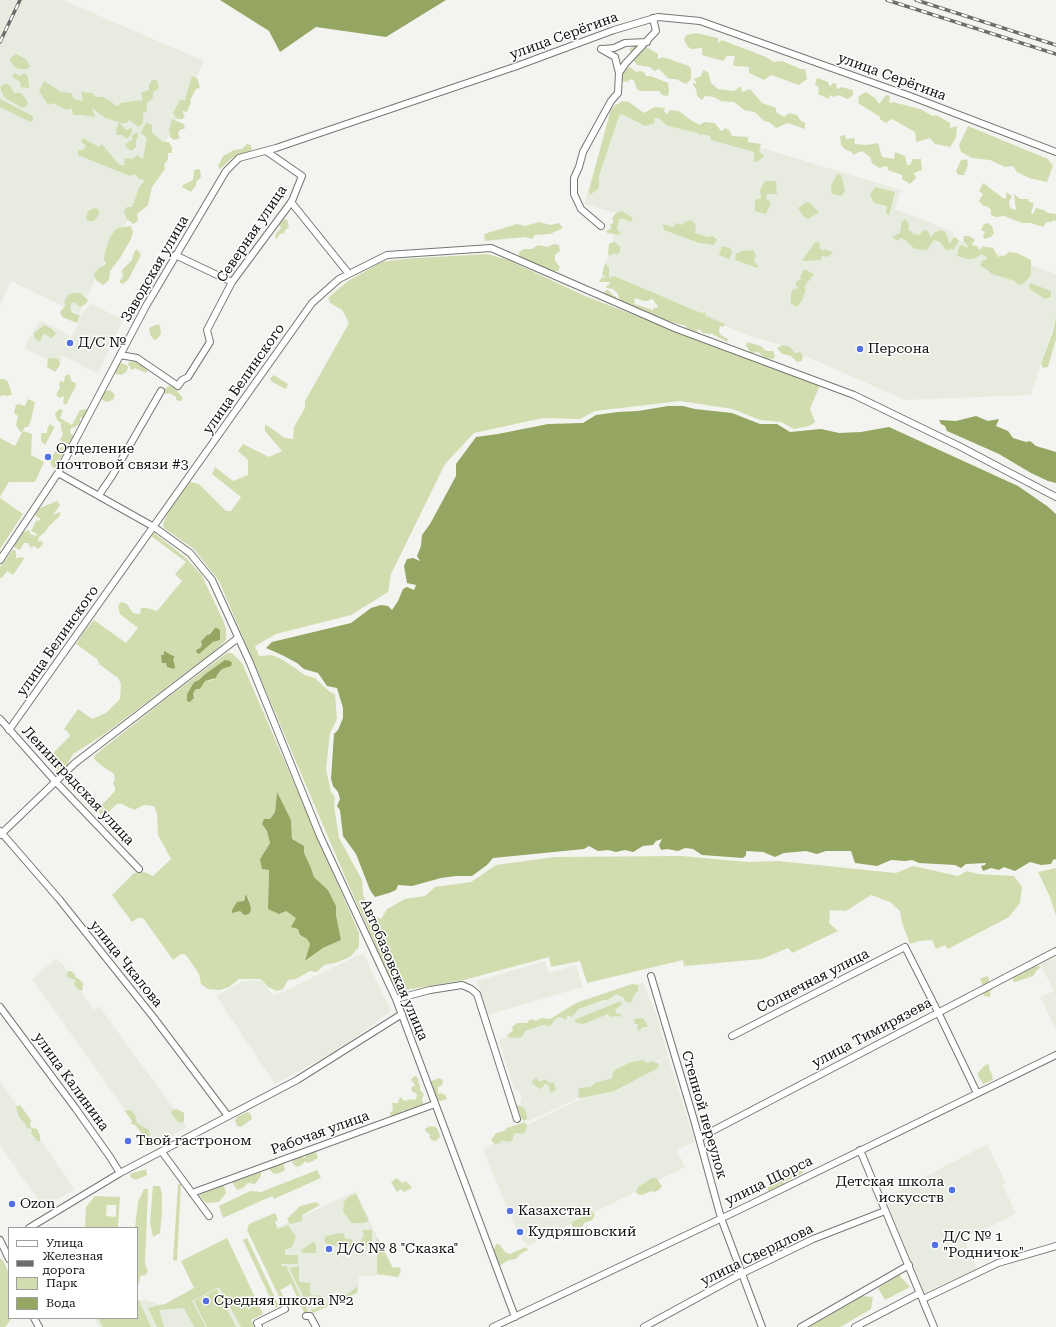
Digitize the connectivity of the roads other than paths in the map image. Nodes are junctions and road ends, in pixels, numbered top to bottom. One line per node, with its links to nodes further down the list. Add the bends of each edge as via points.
1 (653, 18): 2 (street, via 656,31); 4 (street, улица Серёгина); 5 (street, улица Серёгина, via 669,17 700,21 910,96)
2 (647, 42): 3 (street); 3 (street, via 625,43 614,48 601,49 615,57)
3 (619, 73): 8 (street, via 618,93 583,152 574,178 574,194 581,209)
4 (266, 151): 6 (street, улица Серёгина); 7 (street, Северная улица, via 302,176)
5 (1056, 152)
6 (239, 158): 9 (street, Заводская улица, via 226,171)
7 (291, 202): 10 (street); 11 (street, Северная улица)
8 (601, 226)
9 (175, 256): 11 (street); 12 (street, Заводская улица)
10 (349, 274): 16 (street, улица Белинского, via 387,255 491,248 677,329 854,395); 17 (street, улица Белинского, via 339,279 312,303)
11 (232, 282): 12 (street, Северная улица, via 207,330 210,342 188,377 178,386 137,358)
12 (120, 355): 14 (street, Заводская улица)
13 (161, 391): 15 (street)
14 (58, 473): 15 (street); 18 (street, Заводская улица)
15 (99, 495): 17 (street)
16 (1056, 497)
17 (154, 527): 19 (street, via 190,553 212,580); 21 (street, улица Белинского)
18 (0, 560)
19 (238, 638): 22 (street); 27 (street, Автобазовская улица, via 320,836)
20 (0, 719): 21 (street, Ленинградская улица)
21 (10, 730): 22 (street, Ленинградская улица)
22 (55, 781): 23 (street); 24 (street, Ленинградская улица)
23 (1, 833): 35 (street, улица Чкалова, via 59,899)
24 (139, 869)
25 (1056, 951): 29 (street, улица Тимирязева)
26 (651, 976): 37 (street, Степной переулок)
27 (396, 999): 30 (street, Автобазовская улица); 36 (street, via 462,985 476,994)
28 (0, 1007): 40 (street, улица Калинина)
29 (938, 1012): 31 (street, Солнечная улица, via 905,947); 33 (street); 37 (street, улица Тимирязева)
30 (402, 1014): 34 (street, Автобазовская улица); 35 (street, via 297,1080)
31 (732, 1036)
32 (1056, 1055): 33 (street, улица Щорса)
33 (977, 1093): 38 (street, улица Щорса)
34 (435, 1104): 41 (street, Рабочая улица); 54 (street, Автобазовская улица)
35 (228, 1116): 39 (street)
36 (517, 1119)
37 (699, 1138): 44 (street, Степной переулок)
38 (860, 1150): 42 (street); 44 (street, улица Щорса)
39 (162, 1152): 40 (street); 41 (street)
40 (120, 1173): 45 (street)
41 (192, 1193): 43 (street)
42 (885, 1211): 49 (street); 50 (street, улица Свердлова, via 813,1239)
43 (209, 1216)
44 (721, 1218): 50 (street, Степной переулок); 54 (street, улица Щорса)
45 (32, 1227)
46 (4, 1242): 48 (street)
47 (1056, 1246): 51 (street, via 998,1262)
48 (8, 1256)
49 (909, 1264): 51 (street); 60 (street)
50 (741, 1274): 58 (street, улица Свердлова); 59 (street, Степной переулок)
51 (922, 1296): 61 (street); 62 (street)
52 (285, 1309): 55 (street, via 257,1323)
53 (306, 1316): 56 (street, via 310,1316)
54 (514, 1317): 57 (street, улица Щорса)
55 (259, 1327)
56 (316, 1327)
57 (493, 1327)
58 (644, 1327)
59 (762, 1327)
60 (801, 1327)
61 (855, 1327)
62 (934, 1327)

